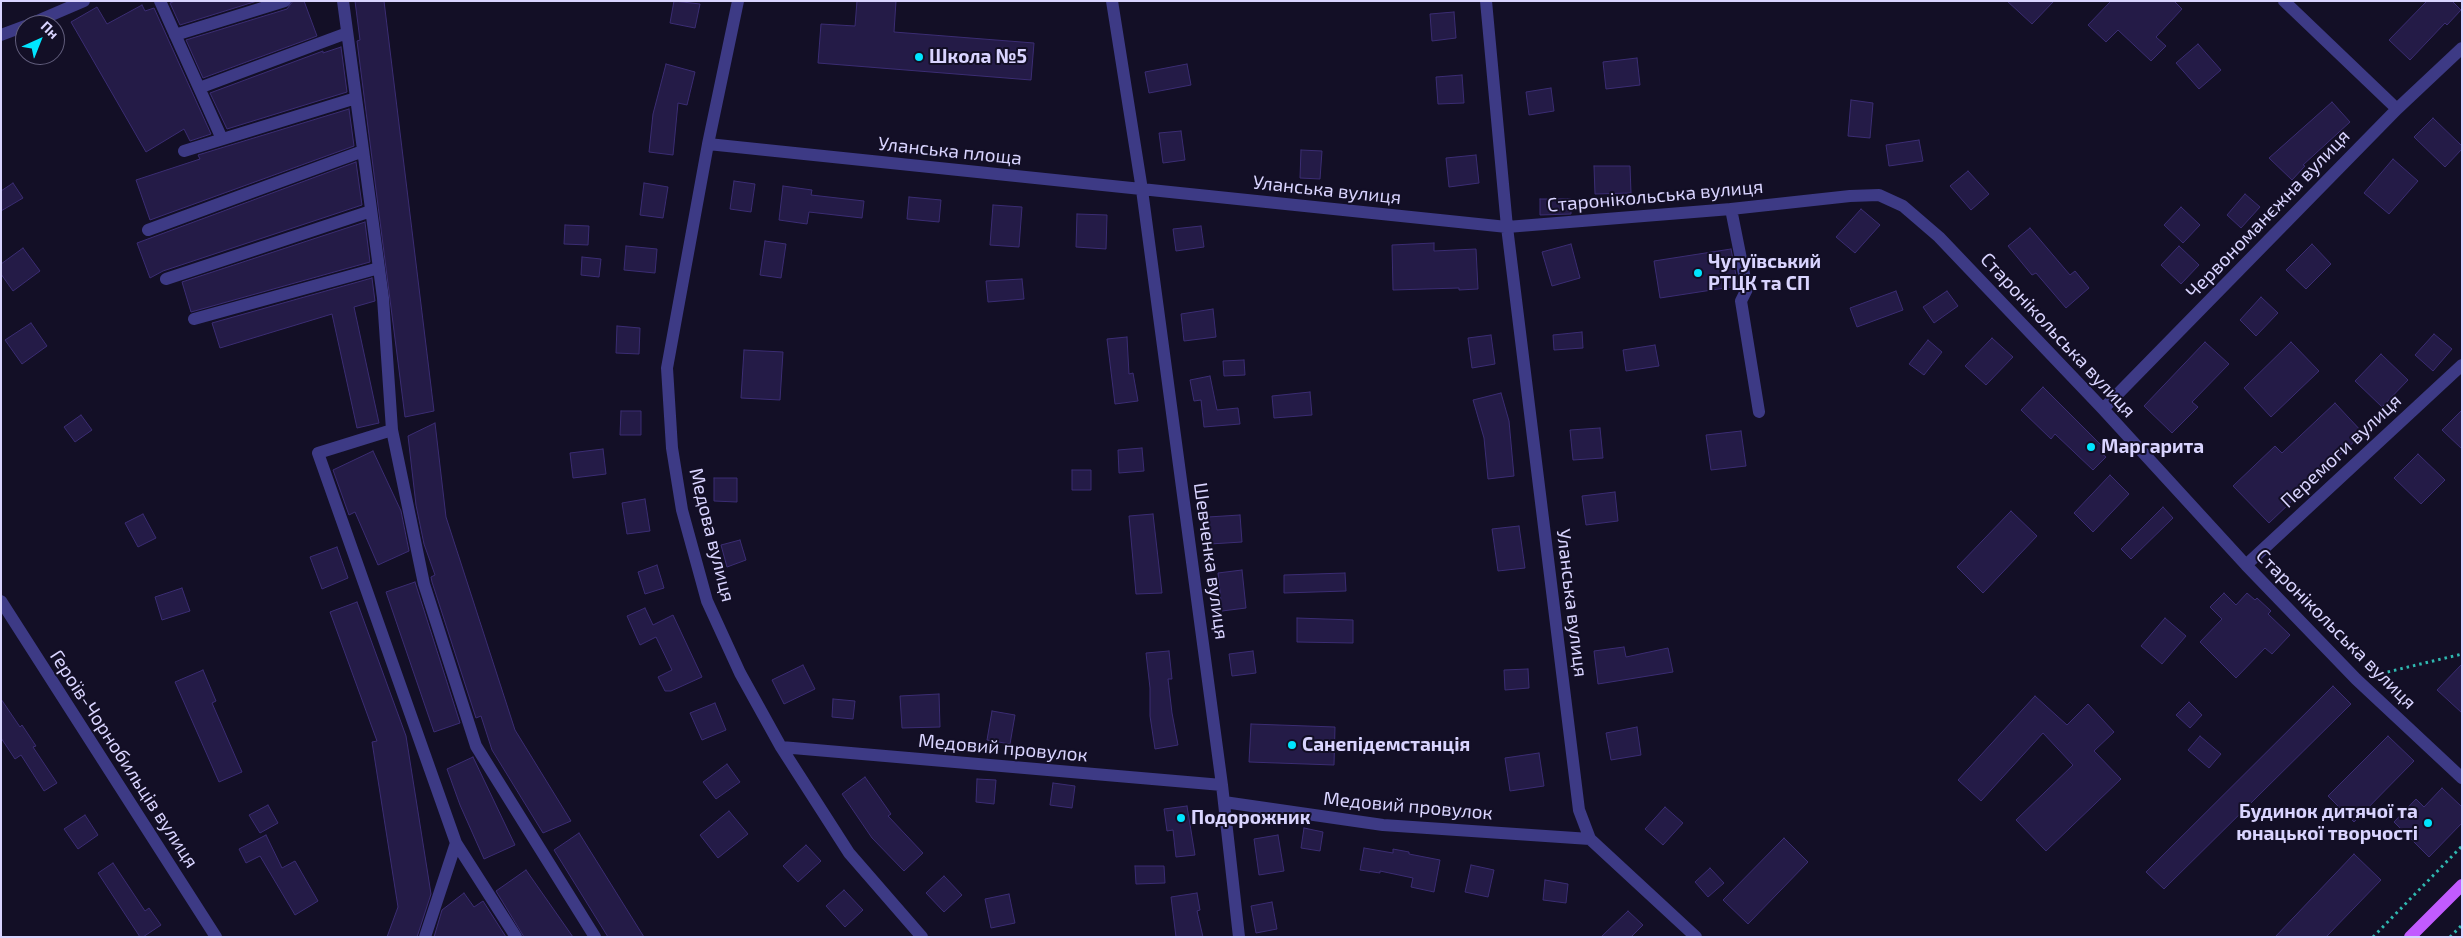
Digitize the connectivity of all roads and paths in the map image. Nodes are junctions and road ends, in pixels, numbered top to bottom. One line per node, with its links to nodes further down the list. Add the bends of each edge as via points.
1 (84, 1): 9 (street)
2 (160, 1): 13 (street)
3 (285, 1): 13 (street)
4 (343, 1): 11 (street)
5 (738, 1): 19 (street)
6 (1112, 1): 22 (street)
7 (1486, 1): 25 (street, Уланська вулиця)
8 (2284, 1): 17 (street)
9 (52, 15)
10 (15, 30): 12 (street)
11 (347, 33): 15 (street); 16 (street)
12 (1, 35)
13 (175, 35): 15 (street)
14 (2462, 48): 17 (street, Червономанєжна вулиця)
15 (199, 88): 18 (street)
16 (356, 98): 18 (street); 21 (street)
17 (2398, 109): 31 (street, Червономанєжна вулиця)
18 (222, 139): 20 (street)
19 (708, 144): 22 (street, Уланська площа); 38 (street, Медова вулиця, via 667,368 672,448 682,510 707,601 740,673)
20 (184, 151)
21 (363, 151): 24 (street); 26 (street)
22 (1142, 190): 25 (street, Уланська вулиця); 40 (street, Шевченка вулиця)
23 (1731, 209): 25 (street, Старонікольська вулиця); 31 (street, Старонікольська вулиця, via 1869,195 1879,195 1903,206 1939,238); 32 (street, via 1747,289 1741,301)
24 (372, 211): 27 (street); 28 (street)
25 (1507, 227): 42 (street, Уланська вулиця, via 1579,810)
26 (148, 230)
27 (379, 268): 29 (street); 33 (street)
28 (166, 279)
29 (194, 319)
30 (2462, 365): 34 (street, Перемоги вулиця)
31 (2103, 409): 34 (street, Старонікольська вулиця)
32 (1759, 412)
33 (392, 430): 43 (street, via 318,453); 50 (street, via 424,584 476,746)
34 (2246, 565): 37 (street, Старонікольська вулиця)
35 (1, 601): 47 (street, Героїв-Чорнобильців вулиця)
36 (2462, 654): 37 (path)
37 (2356, 679): 39 (street, Старонікольська вулиця)
38 (781, 747): 40 (street, Медовий провулок); 51 (street, Медова вулиця, via 849,853)
39 (2462, 778)
40 (1222, 785): 41 (street, Шевченка вулиця)
41 (1224, 802): 42 (street, Медовий провулок, via 1383,826); 52 (street, Шевченка вулиця)
42 (1590, 839): 53 (street, Уланська вулиця)
43 (456, 843): 48 (street); 49 (street)
44 (2462, 846): 54 (path)
45 (2462, 885): 55 (main road)
46 (2462, 925): 56 (path)
47 (216, 937)
48 (425, 937)
49 (516, 937)
50 (595, 937)
51 (922, 937)
52 (1239, 937)
53 (1696, 937)
54 (2373, 937)
55 (2410, 937)
56 (2450, 937)

